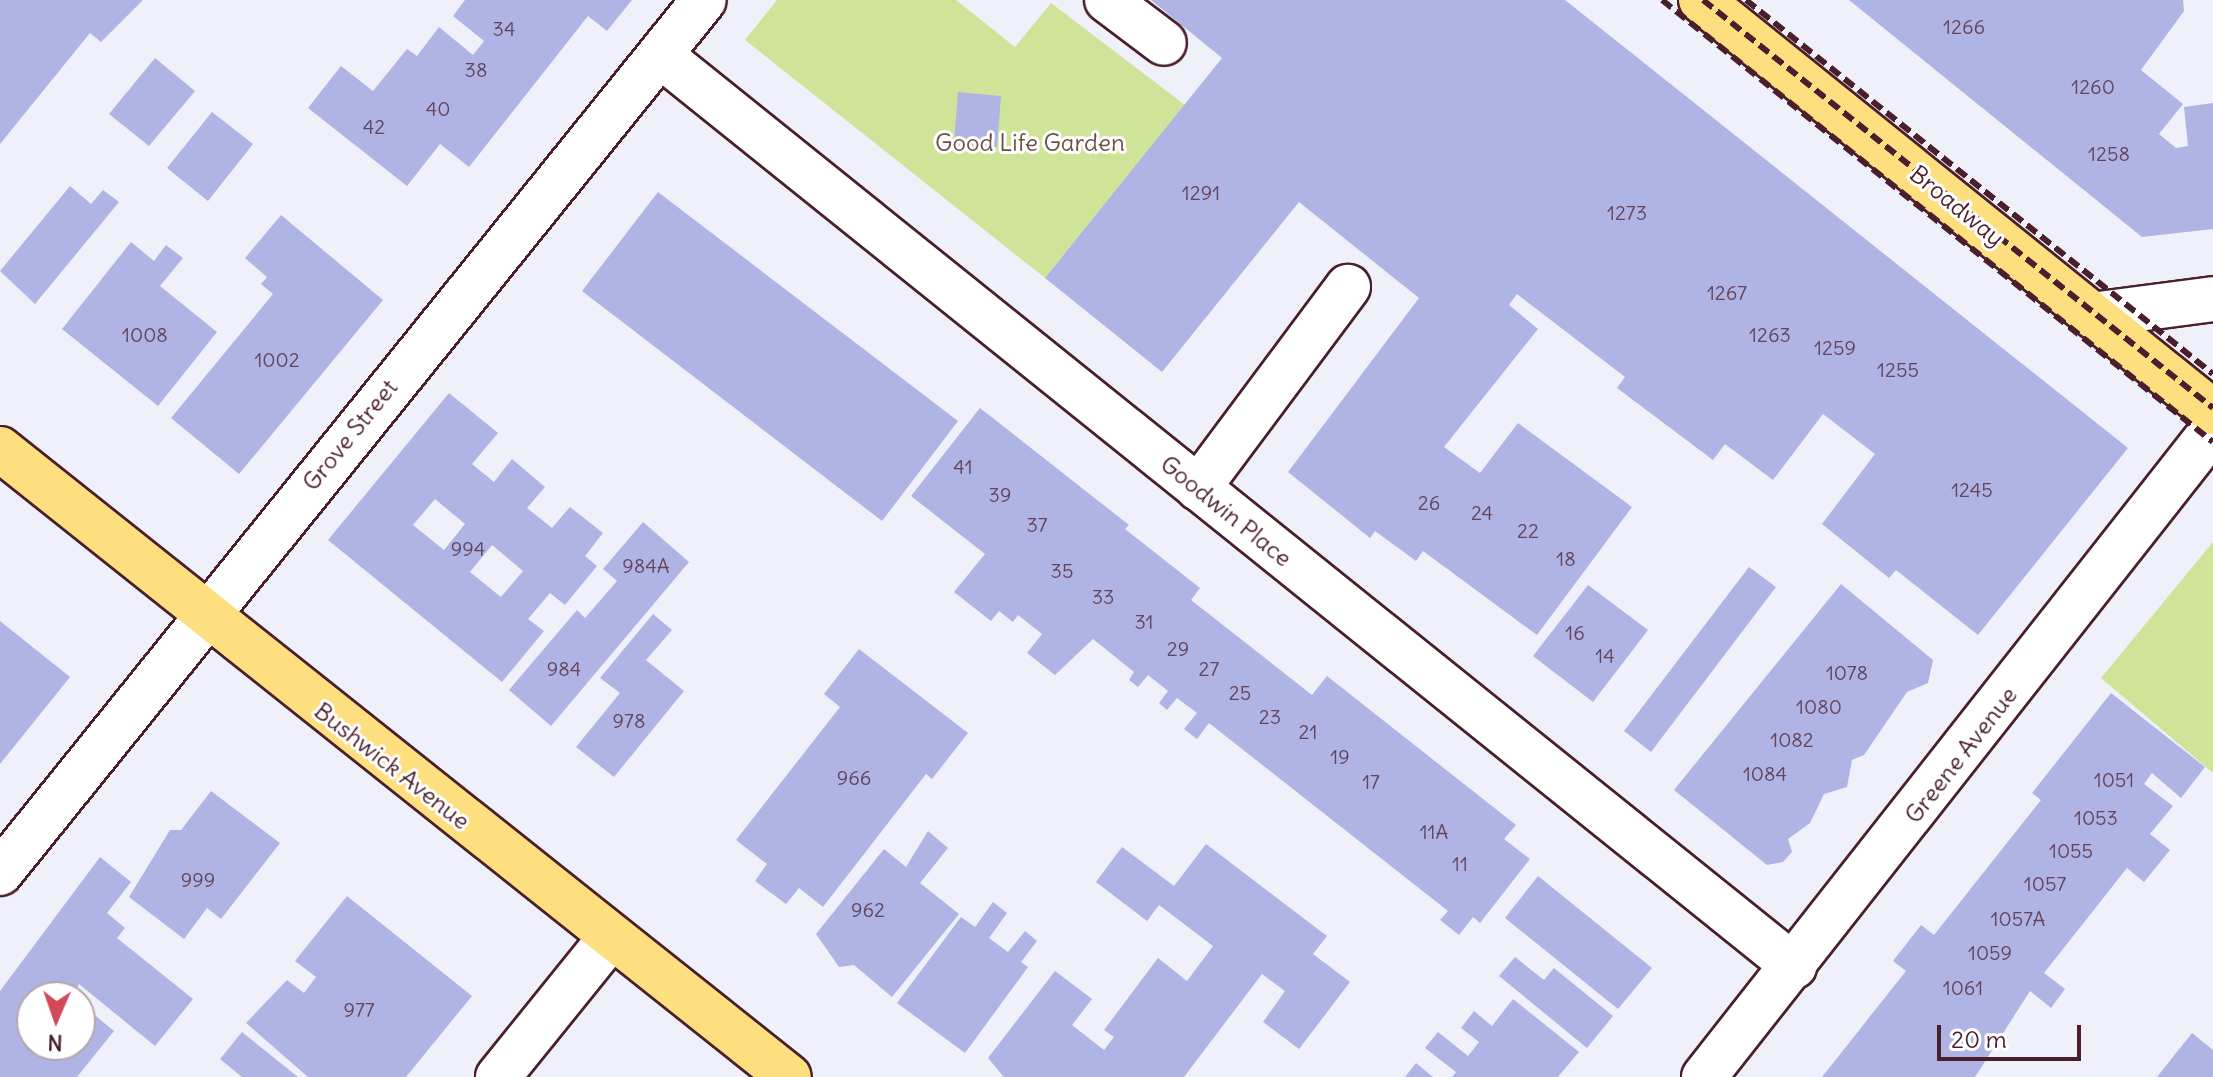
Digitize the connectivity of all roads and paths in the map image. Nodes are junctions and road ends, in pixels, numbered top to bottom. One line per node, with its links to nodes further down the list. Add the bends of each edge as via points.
1 (704, 0): 5 (street, Grove Street)
2 (1107, 0): 4 (street)
3 (1701, 0): 8 (main road, Broadway)
4 (1164, 43)
5 (660, 55): 12 (street, Goodwin Place); 13 (street, Grove Street)
6 (1348, 287): 12 (street)
7 (2213, 299): 8 (street)
8 (2092, 315): 9 (main road, Broadway)
9 (2213, 412)
10 (2213, 430): 16 (street, Greene Avenue)
11 (0, 449): 13 (main road, Bushwick Avenue)
12 (1198, 488): 16 (street, Goodwin Place)
13 (204, 614): 14 (street, Grove Street); 15 (main road, Bushwick Avenue)
14 (0, 873)
15 (610, 938): 17 (street); 18 (main road, Bushwick Avenue)
16 (1794, 966): 19 (street, Greene Avenue)
17 (498, 1077)
18 (789, 1077)
19 (1704, 1077)

